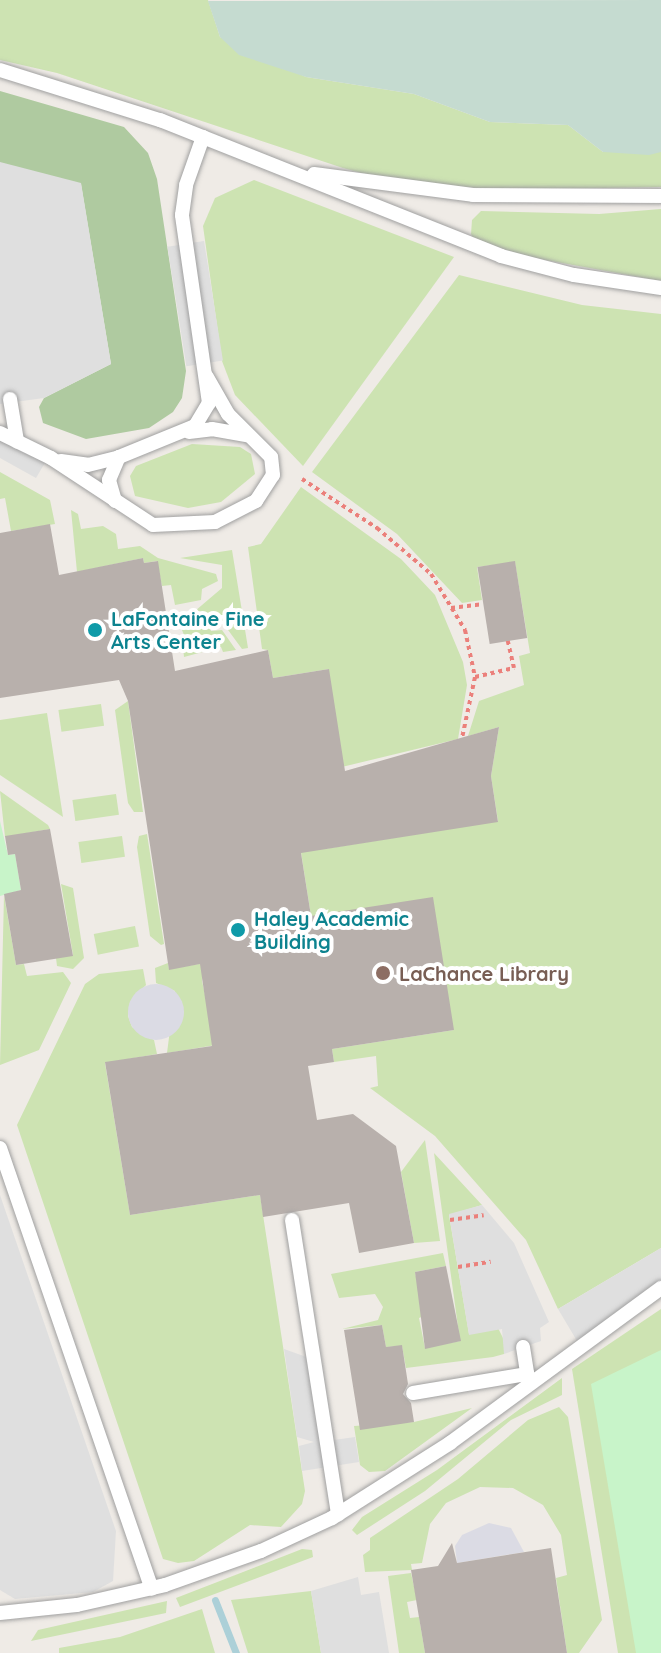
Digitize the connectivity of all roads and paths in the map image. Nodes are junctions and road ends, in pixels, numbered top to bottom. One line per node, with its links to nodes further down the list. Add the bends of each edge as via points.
1 (0, 70): 2 (lane, via 79,91)
2 (203, 137): 3 (lane); 6 (lane, via 182,215)
3 (278, 167): 4 (lane, via 473,195); 5 (lane, via 501,256 586,278)
4 (661, 196)
5 (661, 288)
6 (207, 377): 9 (lane, via 204,415); 11 (lane, via 228,414)
7 (10, 399): 10 (lane)
8 (0, 433): 10 (lane)
9 (178, 434): 11 (lane, via 230,430); 12 (lane)
10 (17, 441): 13 (lane)
11 (261, 443): 15 (lane, via 271,457 273,475 256,501 241,511 181,527 153,525)
12 (119, 457): 13 (lane, via 88,465); 15 (lane, via 109,480)
13 (51, 458): 15 (lane)
14 (302, 479): 17 (path, via 377,528 431,574)
15 (121, 508)
16 (482, 604): 17 (path)
17 (451, 608): 19 (path, via 465,630)
18 (508, 641): 19 (path, via 514,668)
19 (475, 677): 20 (path)
20 (462, 738)
21 (0, 1148): 32 (lane)
22 (484, 1215): 24 (path)
23 (292, 1220): 31 (lane)
24 (450, 1220)
25 (491, 1262): 26 (path)
26 (458, 1267)
27 (661, 1288): 29 (lane)
28 (523, 1347): 29 (lane)
29 (527, 1379): 30 (lane); 31 (lane, via 399,1478)
30 (413, 1393)
31 (338, 1514): 32 (lane, via 249,1556)
32 (152, 1589): 33 (lane)
33 (0, 1613)

